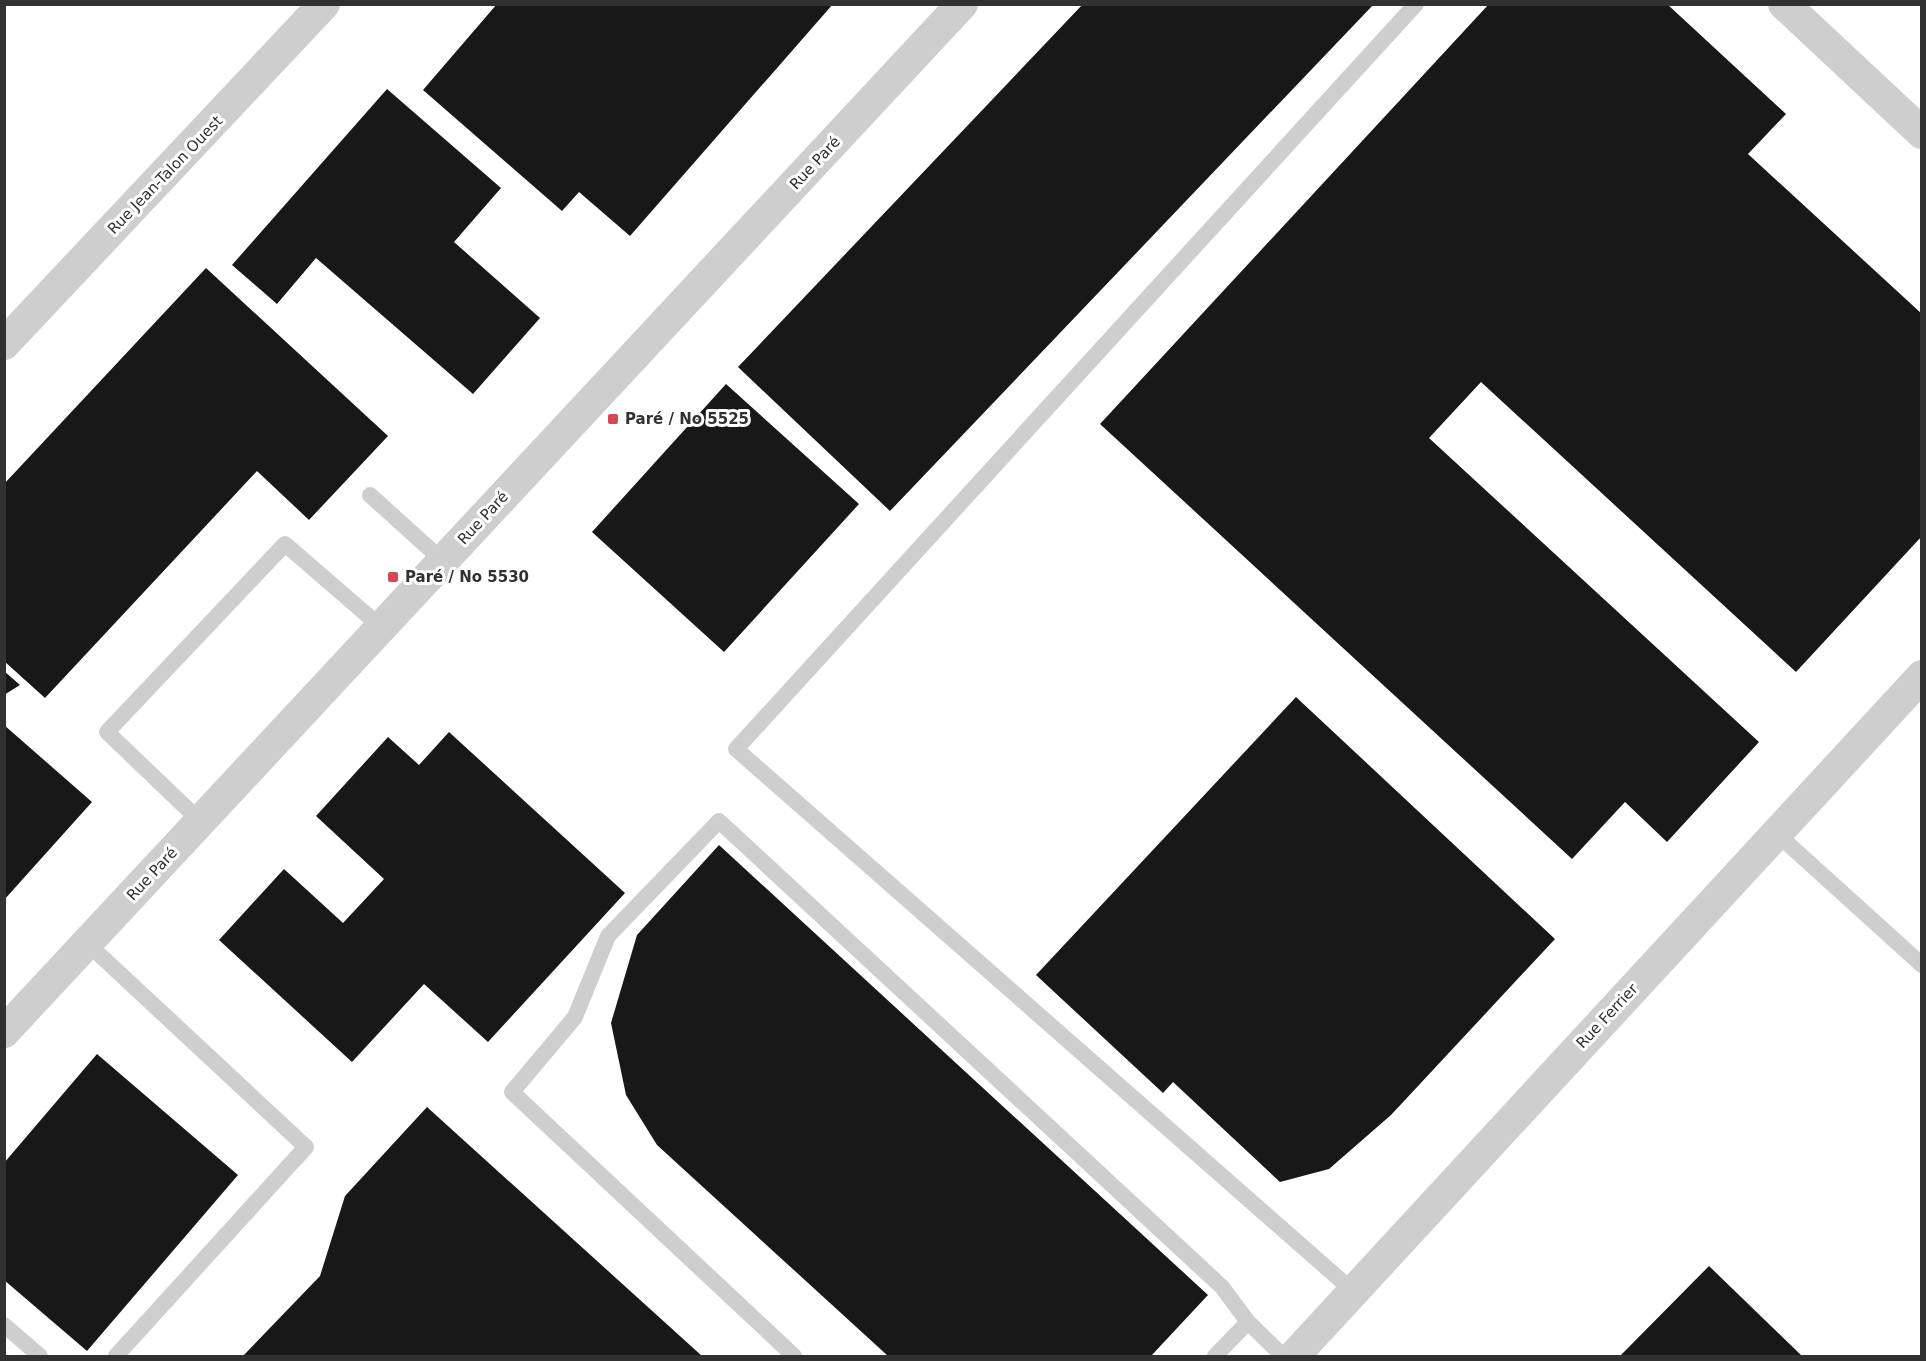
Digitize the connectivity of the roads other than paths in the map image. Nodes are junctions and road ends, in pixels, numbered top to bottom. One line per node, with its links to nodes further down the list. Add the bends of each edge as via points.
1 (324, 4): 6 (street, Rue Jean-Talon Ouest)
2 (962, 4): 8 (street, Rue Paré)
3 (1416, 4): 16 (lane, via 735,749)
4 (1784, 4): 5 (street)
5 (1922, 133)
6 (4, 344)
7 (370, 495): 8 (lane)
8 (443, 561): 9 (street, Rue Paré)
9 (381, 627): 11 (street, Rue Paré); 11 (lane, via 285,544 107,732)
10 (1922, 676): 12 (street, Rue Ferrier)
11 (200, 821): 13 (street, Rue Paré)
12 (1776, 833): 14 (lane); 16 (street, Rue Ferrier)
13 (87, 943): 15 (street, Rue Paré); 20 (lane, via 306,1147)
14 (1922, 965)
15 (4, 1032)
16 (1353, 1291): 24 (street, Rue Ferrier)
17 (1248, 1322): 21 (lane, via 1222,1287 719,821 608,936 575,1017 512,1092); 22 (lane); 23 (lane)
18 (4, 1325): 19 (lane)
19 (40, 1356)
20 (116, 1356)
21 (794, 1356)
22 (1215, 1356)
23 (1283, 1356)
24 (1294, 1356)

